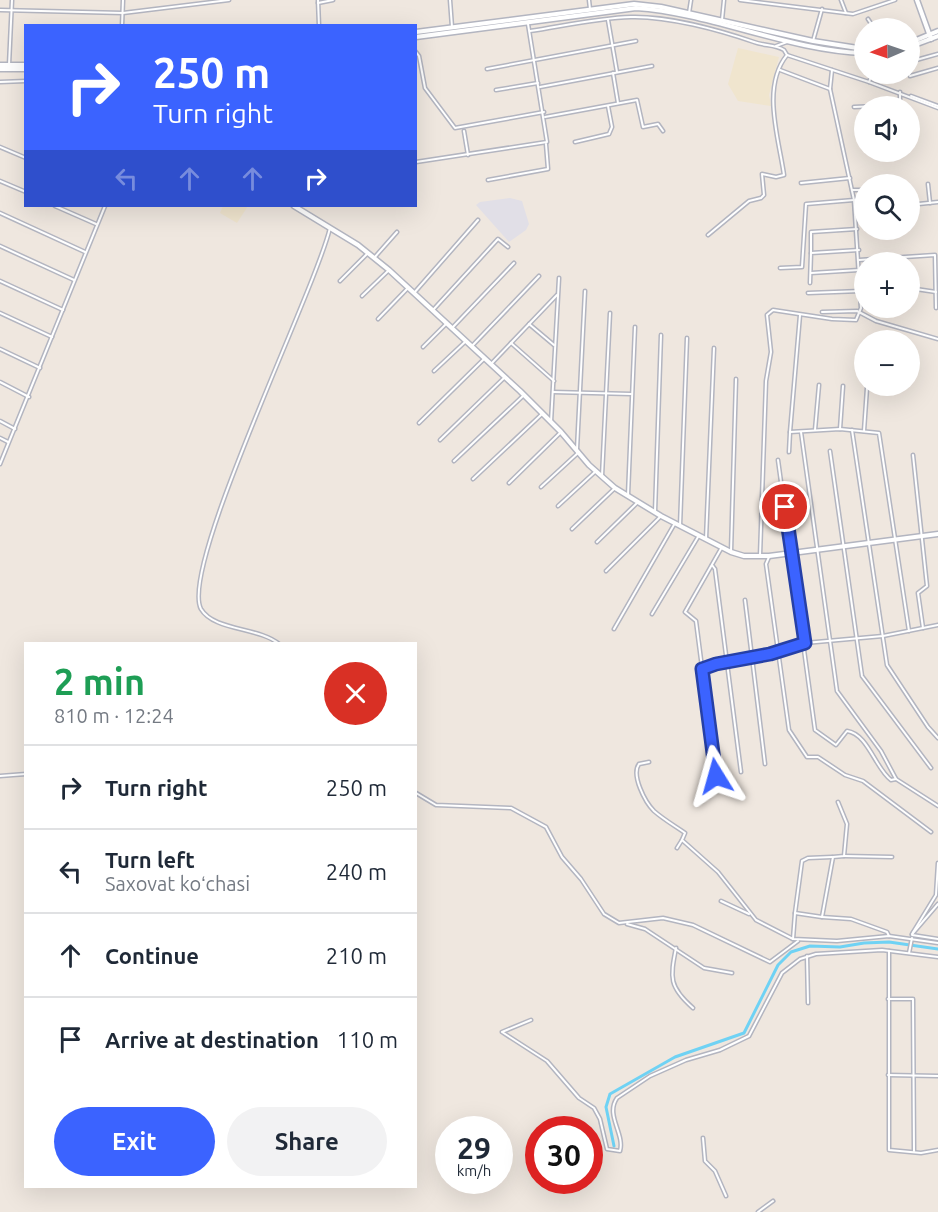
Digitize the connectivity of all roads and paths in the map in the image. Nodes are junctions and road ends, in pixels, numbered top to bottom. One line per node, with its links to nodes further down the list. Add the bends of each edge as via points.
1 (12, 0): 19 (street)
2 (123, 0): 20 (street)
3 (229, 0): 20 (street)
4 (333, 0): 14 (street)
5 (450, 0): 28 (street)
6 (589, 0): 16 (street)
7 (655, 0): 15 (street)
8 (691, 0): 21 (street)
9 (724, 0): 24 (street)
10 (740, 0): 17 (street)
11 (842, 0): 22 (street)
12 (895, 0): 22 (street, via 856,14)
13 (917, 0): 33 (main road)
14 (318, 1): 27 (street)
15 (654, 6): 16 (main road); 21 (main road)
16 (590, 9): 28 (main road)
17 (822, 9): 22 (street); 36 (street)
18 (0, 10): 19 (street)
19 (11, 10): 20 (street); 47 (street)
20 (123, 13): 26 (street)
21 (689, 13): 24 (main road)
22 (846, 13)
23 (608, 20): 29 (street); 38 (street); 39 (street, via 648,18 766,47)
24 (722, 20): 36 (main road)
25 (527, 21): 29 (street); 32 (main road); 34 (main road, via 647,9)
26 (122, 24)
27 (319, 24)
28 (452, 27): 31 (main road)
29 (530, 31): 46 (street)
30 (938, 34): 33 (main road)
31 (417, 35)
32 (417, 35)
33 (931, 37): 37 (main road)
34 (791, 40): 39 (street); 41 (main road)
35 (636, 41): 38 (street)
36 (813, 41): 40 (main road)
37 (920, 41)
38 (612, 45): 46 (street); 56 (street)
39 (776, 46): 44 (street)
40 (854, 47)
41 (854, 52)
42 (417, 53): 71 (street, via 426,90 455,128)
43 (938, 54): 45 (street)
44 (787, 55): 54 (street); 55 (street)
45 (920, 59)
46 (535, 61): 53 (street); 63 (street)
47 (9, 65): 49 (main road); 50 (main road)
48 (652, 66): 56 (street)
49 (0, 67): 51 (main road)
50 (24, 67)
51 (24, 67)
52 (938, 68): 58 (street)
53 (488, 69)
54 (780, 70): 64 (street); 101 (street, via 773,99 784,175 762,174 764,195 749,201)
55 (832, 70): 59 (street); 64 (street)
56 (617, 72): 57 (street)
57 (613, 73): 63 (street); 68 (street)
58 (920, 73)
59 (854, 77)
60 (24, 81): 61 (street)
61 (0, 82)
62 (875, 84): 66 (street)
63 (539, 85): 65 (street); 71 (street)
64 (830, 89): 81 (street)
65 (496, 90)
66 (900, 92): 67 (street); 70 (street)
67 (900, 96)
68 (618, 103): 69 (street); 74 (street, via 637,100 643,127 659,124)
69 (608, 105): 72 (street); 75 (street, via 612,127 609,134)
70 (938, 107)
71 (544, 112): 72 (street)
72 (545, 117): 76 (street)
73 (464, 131): 78 (street)
74 (663, 131)
75 (576, 142)
76 (546, 143): 78 (street); 82 (street, via 549,170)
77 (0, 147): 79 (street)
78 (468, 155): 80 (street)
79 (24, 157)
80 (417, 162)
81 (850, 178): 84 (street); 86 (street)
82 (488, 180)
83 (0, 181): 87 (street)
84 (801, 183)
85 (928, 184): 90 (street)
86 (852, 190): 88 (street)
87 (24, 191)
88 (854, 200): 112 (street, via 806,204 802,267)
89 (938, 202): 90 (street)
90 (930, 203): 91 (street)
91 (920, 204)
92 (57, 207): 97 (street)
93 (105, 207): 97 (street)
94 (296, 207): 98 (main road)
95 (0, 213): 106 (street)
96 (478, 220): 127 (street)
97 (97, 224): 106 (street)
98 (330, 228): 107 (main road); 235 (street, via 212,531 197,599 210,619)
99 (854, 229): 108 (street, via 811,232)
100 (397, 232): 110 (street)
101 (708, 235)
102 (858, 240): 105 (street)
103 (0, 246): 119 (street)
104 (508, 247): 133 (street, via 498,239)
105 (859, 250): 108 (street)
106 (86, 253): 119 (street)
107 (368, 253): 110 (main road); 120 (street)
108 (811, 253): 115 (street)
109 (920, 256): 126 (street, via 935,255)
110 (374, 258): 113 (main road)
111 (514, 263): 145 (street)
112 (780, 267)
113 (389, 270): 122 (main road); 130 (street)
114 (854, 270): 115 (street)
115 (811, 273): 121 (street)
116 (539, 276): 152 (street)
117 (559, 278): 129 (street)
118 (0, 280): 132 (street)
119 (75, 280): 132 (street)
120 (340, 281)
121 (810, 283)
122 (408, 288): 127 (main road); 141 (street)
123 (920, 290): 126 (street)
124 (585, 291): 168 (street)
125 (854, 291): 128 (street)
126 (937, 292): 131 (street)
127 (414, 293): 133 (main road)
128 (808, 293)
129 (558, 294): 143 (street); 153 (street)
130 (362, 296)
131 (936, 308)
132 (63, 310): 147 (street)
133 (433, 310): 142 (main road)
134 (822, 312): 135 (street)
135 (854, 312)
136 (0, 313): 147 (street)
137 (610, 313): 169 (street)
138 (800, 313): 139 (street, via 832,320); 184 (street); 222 (street, via 773,310 767,315 771,352 766,381)
139 (857, 318)
140 (871, 318): 149 (street)
141 (378, 319)
142 (447, 323): 145 (main road); 154 (street)
143 (529, 324): 151 (street); 153 (street)
144 (635, 327): 170 (street)
145 (452, 328): 150 (main road)
146 (661, 335): 205 (street)
147 (52, 338): 159 (street)
148 (687, 338): 208 (street)
149 (938, 339)
150 (466, 340): 152 (main road); 160 (street)
151 (511, 343): 158 (street); 163 (street)
152 (472, 346): 157 (main road)
153 (555, 346): 163 (street)
154 (423, 347)
155 (714, 348): 213 (street)
156 (0, 349): 159 (street)
157 (485, 358): 158 (main road); 177 (street)
158 (491, 364): 161 (main road)
159 (40, 368): 173 (street)
160 (434, 371)
161 (505, 377): 171 (main road); 187 (street)
162 (736, 379): 220 (street)
163 (554, 381): 167 (street)
164 (0, 382): 173 (street)
165 (819, 385): 180 (street)
166 (843, 386): 179 (street)
167 (553, 392): 168 (street); 176 (street)
168 (579, 392): 169 (street); 189 (street)
169 (607, 393): 170 (street); 197 (street)
170 (632, 394): 202 (street)
171 (524, 395): 174 (main road); 194 (street)
172 (866, 396): 182 (street)
173 (29, 397): 178 (street)
174 (542, 414): 176 (main road); 198 (street)
175 (0, 421): 178 (street)
176 (551, 422): 183 (main road)
177 (419, 423)
178 (15, 429): 188 (street)
179 (840, 429): 180 (street); 181 (street)
180 (815, 430): 185 (street)
181 (852, 430): 182 (street); 216 (street)
182 (864, 431): 214 (street, via 879,433)
183 (561, 432): 189 (main road); 199 (street)
184 (790, 432): 185 (street); 190 (street)
185 (801, 432): 219 (street)
186 (0, 438): 188 (street)
187 (440, 440)
188 (9, 443): 195 (street)
189 (578, 450): 196 (main road); 200 (street)
190 (789, 452)
191 (830, 452): 218 (street)
192 (913, 455): 212 (street)
193 (778, 460): 221 (street)
194 (454, 461)
195 (0, 464)
196 (596, 471): 197 (main road); 204 (street)
197 (602, 476): 201 (main road)
198 (473, 479)
199 (509, 483)
200 (541, 487)
201 (615, 488): 202 (main road); 209 (street)
202 (628, 496): 203 (main road)
203 (638, 502): 205 (main road); 215 (street)
204 (558, 506)
205 (655, 512): 206 (main road)
206 (661, 516): 207 (main road); 225 (street)
207 (675, 523): 208 (main road); 230 (street)
208 (680, 526): 211 (main road)
209 (572, 529)
210 (938, 534): 212 (main road)
211 (699, 535): 213 (main road); 227 (street)
212 (921, 536): 214 (main road); 229 (street, via 927,586 918,593)
213 (706, 539): 217 (main road)
214 (895, 539): 216 (main road); 231 (street)
215 (597, 542)
216 (869, 543): 218 (main road); 232 (street)
217 (722, 547): 220 (main road); 224 (street)
218 (843, 548): 219 (main road); 233 (street)
219 (817, 551): 221 (main road); 234 (street)
220 (731, 552): 222 (main road)
221 (792, 554): 223 (main road); 236 (street)
222 (760, 556): 223 (main road)
223 (769, 556): 237 (street, via 766,564)
224 (711, 565): 239 (street, via 715,569); 240 (street, via 685,612 696,621)
225 (606, 570)
226 (745, 600): 238 (street)
227 (652, 615)
228 (938, 625): 229 (street)
229 (923, 628): 231 (street)
230 (615, 629)
231 (909, 631): 232 (street)
232 (883, 636): 233 (street); 241 (street, via 892,674)
233 (857, 639): 234 (street); 244 (street, via 864,681)
234 (831, 641): 236 (street); 249 (street, via 837,691 881,751)
235 (276, 642)
236 (805, 643): 237 (street); 249 (street, via 815,730 837,745 847,731 855,734 884,773 891,780)
237 (778, 650): 238 (street); 253 (street, via 789,730 807,757 818,757 845,775 855,776)
238 (753, 658): 239 (street); 243 (street)
239 (728, 663): 240 (street); 245 (street)
240 (702, 669): 248 (street)
241 (938, 738)
242 (649, 762): 254 (street, via 636,767 637,782 653,810 685,833)
243 (765, 764)
244 (931, 768)
245 (741, 772)
246 (24, 774): 247 (street)
247 (0, 776)
248 (716, 776)
249 (896, 779): 252 (street)
250 (417, 794): 265 (street, via 436,805 511,808 546,826 562,857 604,914)
251 (838, 802): 256 (street, via 847,824)
252 (938, 806)
253 (931, 832)
254 (682, 840): 255 (street); 263 (street, via 718,872)
255 (677, 848)
256 (844, 856): 257 (street); 258 (street)
257 (833, 857): 262 (street, via 802,861); 264 (street)
258 (892, 858)
259 (938, 863): 267 (street, via 936,895)
260 (721, 901): 263 (street)
261 (938, 904): 267 (street)
262 (795, 913): 264 (street); 268 (street)
263 (751, 915): 268 (street)
264 (822, 916): 266 (street, via 856,921)
265 (627, 924): 269 (street, via 663,918 693,925 770,962); 271 (street, via 645,929)
266 (889, 936): 267 (street); 269 (street)
267 (912, 936): 270 (street); 273 (street)
268 (793, 939): 269 (street)
269 (798, 941)
270 (938, 941)
271 (676, 948): 276 (street, via 704,968); 279 (street, via 672,982 680,997)
272 (889, 950): 273 (street); 274 (street); 277 (street)
273 (909, 953): 275 (street)
274 (807, 956): 278 (street); 280 (street, via 782,973 749,1036 686,1060 619,1095 613,1112 620,1151 607,1149 594,1108 579,1098 547,1061 502,1032)
275 (938, 957)
276 (732, 973)
277 (888, 999): 281 (street); 282 (street, via 913,999)
278 (808, 1003)
279 (693, 1008)
280 (531, 1020)
281 (888, 1075): 282 (street); 286 (street, via 889,1150)
282 (914, 1075): 283 (street); 286 (street)
283 (938, 1076)
284 (703, 1138): 287 (street, via 705,1161 715,1171)
285 (938, 1150): 286 (street)
286 (914, 1151)
287 (726, 1196)
288 (773, 1202): 289 (street)
289 (758, 1212)

